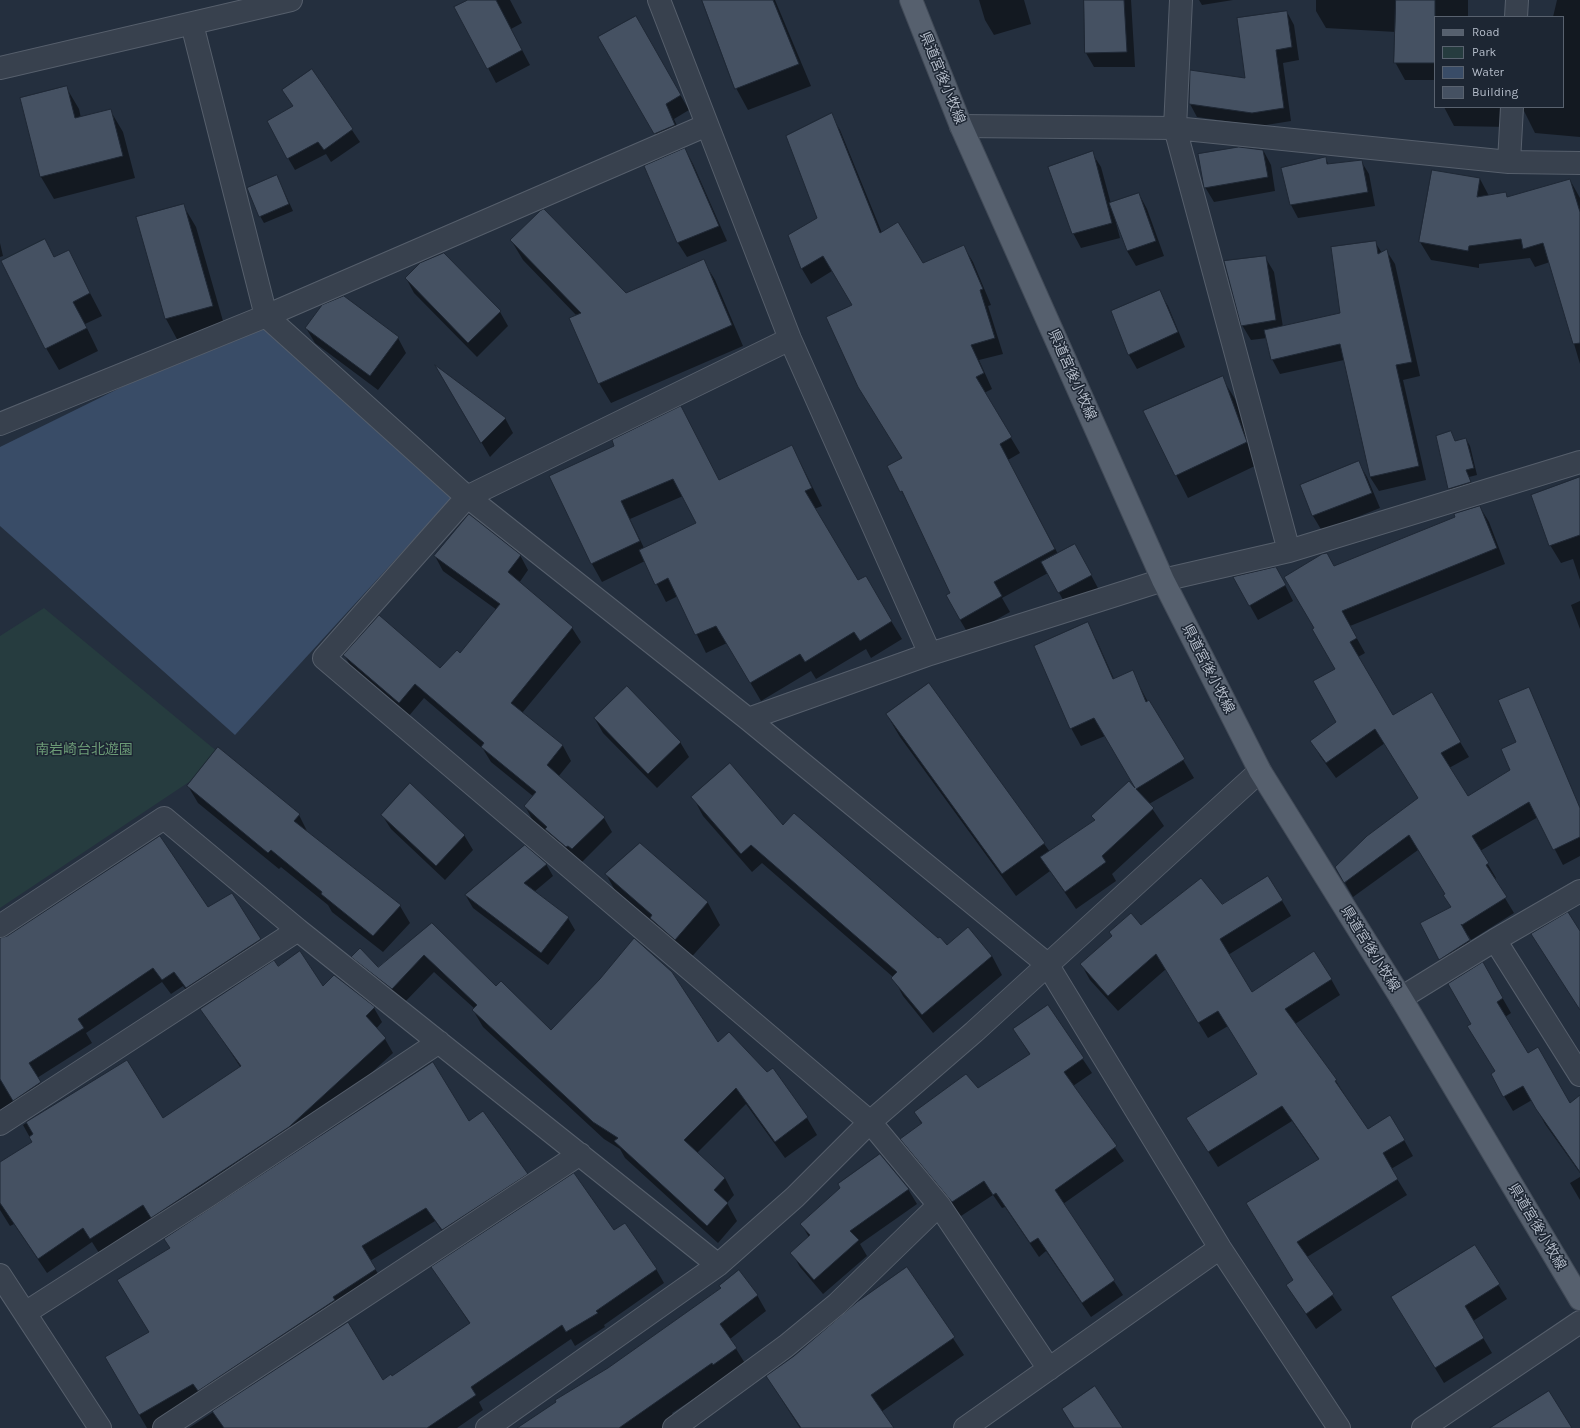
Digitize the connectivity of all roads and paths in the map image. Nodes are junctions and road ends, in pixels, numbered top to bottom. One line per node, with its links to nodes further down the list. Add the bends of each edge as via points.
1 (291, 0): 7 (street)
2 (659, 0): 10 (street)
3 (910, 0): 11 (main road, 県道宮後小牧線)
4 (1182, 0): 12 (street)
5 (1517, 0): 6 (street)
6 (1516, 16)
7 (192, 24): 8 (street); 15 (street)
8 (0, 68)
9 (1512, 108): 13 (street)
10 (707, 125): 15 (street); 16 (street)
11 (961, 126): 12 (street); 21 (main road, 県道宮後小牧線)
12 (1175, 128): 13 (street); 20 (street)
13 (1509, 162): 14 (street)
14 (1580, 163)
15 (266, 316): 17 (street); 19 (street)
16 (790, 339): 19 (street); 22 (street)
17 (0, 424)
18 (1580, 462): 20 (street)
19 (467, 497): 23 (street); 33 (street, via 324,658)
20 (1289, 550): 21 (street)
21 (1163, 580): 22 (street); 24 (main road, 県道宮後小牧線)
22 (930, 654): 23 (street)
23 (748, 718): 29 (street)
24 (1260, 771): 29 (street); 30 (main road, 県道宮後小牧線)
25 (1580, 891): 28 (street)
26 (0, 926): 27 (street, via 164,818)
27 (298, 930): 31 (street); 34 (street)
28 (1495, 940): 30 (street); 32 (street)
29 (1047, 964): 33 (street, via 974,1032); 37 (street)
30 (1401, 998): 40 (main road, 県道宮後小牧線)
31 (439, 1042): 35 (street); 41 (street, via 208,1196)
32 (1580, 1075)
33 (870, 1122): 36 (street); 38 (street, via 795,1197)
34 (0, 1124)
35 (580, 1154): 38 (street); 45 (street)
36 (939, 1205): 43 (street); 47 (street, via 837,1304 786,1346)
37 (1220, 1248): 43 (street); 49 (street)
38 (718, 1265): 46 (street)
39 (0, 1274): 41 (street)
40 (1580, 1299)
41 (25, 1313): 44 (street)
42 (1580, 1322): 50 (street)
43 (1049, 1369): 48 (street)
44 (100, 1428)
45 (164, 1428)
46 (487, 1428)
47 (674, 1428)
48 (965, 1428)
49 (1339, 1428)
50 (1423, 1428)

